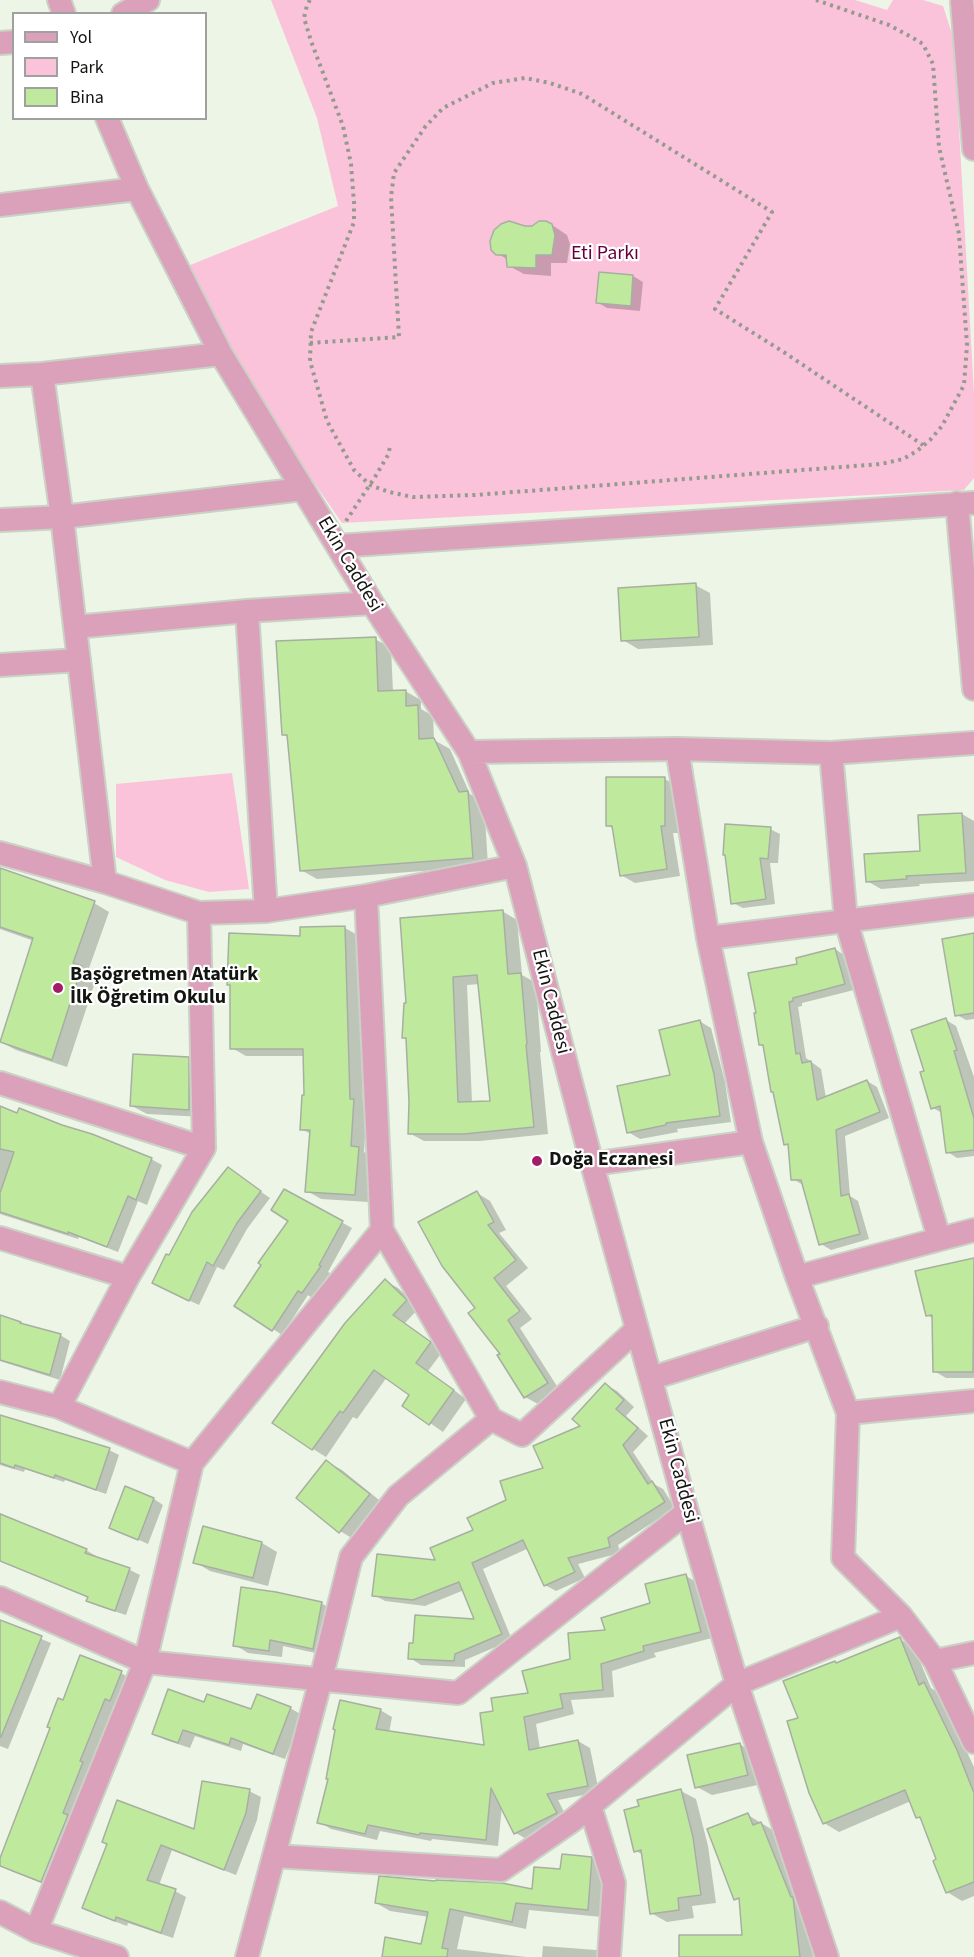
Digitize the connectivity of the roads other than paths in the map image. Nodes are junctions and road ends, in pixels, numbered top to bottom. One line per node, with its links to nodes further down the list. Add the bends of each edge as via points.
1 (148, 0): 3 (street)
2 (964, 1): 5 (street)
3 (127, 12)
4 (108, 120): 6 (street, Ekin Caddesi)
5 (974, 149)
6 (137, 189): 7 (street); 8 (street, Ekin Caddesi)
7 (0, 205)
8 (221, 354): 9 (street); 11 (street, Ekin Caddesi)
9 (42, 374): 10 (street); 13 (street)
10 (0, 376)
11 (303, 489): 13 (street); 15 (street, Ekin Caddesi)
12 (965, 503): 15 (street); 21 (street)
13 (62, 517): 14 (street); 18 (street)
14 (0, 520)
15 (336, 543): 16 (street, Ekin Caddesi)
16 (372, 603): 17 (street); 24 (street, Ekin Caddesi)
17 (247, 611): 18 (street); 31 (street)
18 (75, 627): 19 (street)
19 (79, 660): 20 (street); 28 (street)
20 (0, 665)
21 (974, 689)
22 (974, 743): 25 (street)
23 (677, 749): 24 (street); 25 (street); 34 (street)
24 (470, 752): 27 (street, Ekin Caddesi)
25 (831, 753): 33 (street)
26 (0, 853): 28 (street)
27 (515, 866): 29 (street); 38 (street, Ekin Caddesi)
28 (105, 882): 32 (street)
29 (366, 896): 31 (street); 39 (street)
30 (974, 904): 33 (street)
31 (266, 911): 32 (street)
32 (199, 913): 37 (street)
33 (846, 921): 34 (street); 42 (street)
34 (708, 939): 36 (street)
35 (0, 1083): 37 (street)
36 (751, 1142): 38 (street); 44 (street)
37 (204, 1148): 43 (street)
38 (592, 1164): 46 (street, Ekin Caddesi)
39 (382, 1230): 52 (street); 53 (street)
40 (974, 1230): 42 (street)
41 (0, 1238): 43 (street)
42 (939, 1238): 44 (street)
43 (128, 1277): 50 (street)
44 (797, 1277): 45 (street)
45 (817, 1326): 47 (street); 51 (street)
46 (637, 1329): 47 (street, Ekin Caddesi); 52 (street, via 522,1436)
47 (652, 1378): 54 (street, Ekin Caddesi)
48 (0, 1392): 50 (street)
49 (974, 1401): 51 (street)
50 (60, 1407): 53 (street)
51 (848, 1413): 56 (street, via 843,1558)
52 (490, 1419): 60 (street, via 398,1496 351,1557)
53 (192, 1463): 59 (street)
54 (687, 1512): 60 (street, via 458,1693); 61 (street, Ekin Caddesi)
55 (0, 1598): 59 (street)
56 (901, 1616): 58 (street); 61 (street)
57 (974, 1653): 58 (street)
58 (935, 1661): 62 (street)
59 (145, 1662): 60 (street); 66 (street)
60 (321, 1679): 64 (street)
61 (737, 1683): 63 (street); 70 (street, Ekin Caddesi)
62 (974, 1742)
63 (590, 1806): 64 (street, via 501,1870); 69 (street, via 614,1884)
64 (274, 1856): 68 (street)
65 (0, 1912): 66 (street)
66 (36, 1931): 67 (street)
67 (117, 1957)
68 (247, 1957)
69 (609, 1957)
70 (827, 1957)

